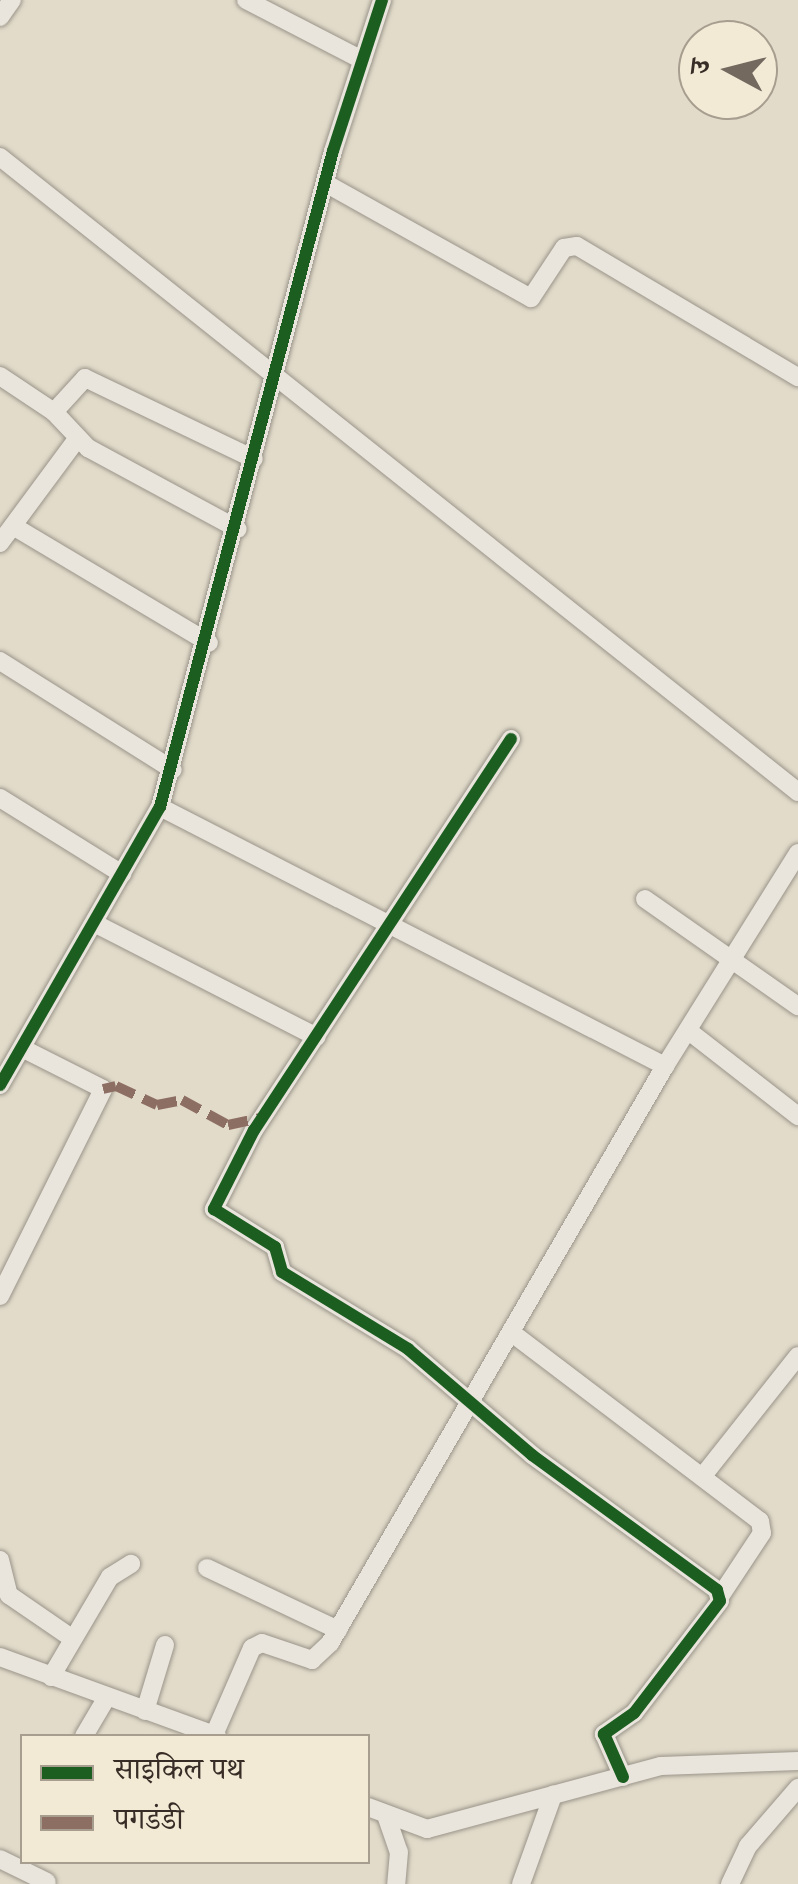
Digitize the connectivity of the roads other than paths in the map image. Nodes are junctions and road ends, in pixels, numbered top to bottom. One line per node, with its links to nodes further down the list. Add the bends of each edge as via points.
1 (12, 0): 4 (street)
2 (246, 0): 5 (street)
3 (382, 0): 5 (street)
4 (0, 17)
5 (362, 60): 7 (street)
6 (0, 157): 10 (street)
7 (325, 183): 9 (street, via 532,298 564,248 576,246); 10 (street)
8 (0, 376): 11 (street)
9 (798, 377)
10 (273, 380): 13 (street); 21 (street)
11 (54, 412): 12 (street); 13 (street, via 85,378)
12 (78, 438): 14 (street); 15 (street)
13 (254, 459): 15 (street)
14 (14, 526): 16 (street); 17 (street)
15 (238, 529): 17 (street)
16 (0, 543)
17 (209, 643): 20 (street)
18 (0, 660): 20 (street)
19 (511, 739): 28 (street)
20 (172, 770): 23 (street)
21 (798, 792)
22 (0, 798): 25 (street)
23 (160, 808): 25 (street); 28 (street)
24 (798, 854): 29 (street)
25 (122, 874): 27 (street)
26 (645, 899): 29 (street)
27 (94, 923): 32 (street); 33 (street)
28 (391, 927): 32 (street); 34 (street)
29 (736, 958): 30 (street); 31 (street)
30 (798, 1006)
31 (690, 1032): 34 (street); 36 (street)
32 (316, 1037): 40 (street, via 254,1130 214,1209 275,1246 282,1272 388,1336)
33 (22, 1048): 35 (street); 37 (street, via 104,1089)
34 (665, 1066): 38 (street)
35 (0, 1085)
36 (798, 1116)
37 (0, 1296)
38 (512, 1333): 40 (street); 41 (street)
39 (798, 1356): 41 (street)
40 (473, 1400): 45 (street, via 532,1455); 46 (street)
41 (702, 1477): 45 (street, via 762,1527)
42 (0, 1560): 47 (street, via 9,1595)
43 (131, 1564): 47 (street, via 110,1577)
44 (207, 1568): 46 (street)
45 (721, 1596): 57 (street, via 634,1714 604,1734)
46 (338, 1630): 55 (street, via 312,1660 262,1643 252,1648)
47 (70, 1637): 50 (street)
48 (165, 1645): 52 (street)
49 (0, 1658): 50 (street)
50 (51, 1677): 51 (street)
51 (107, 1697): 52 (street); 53 (street)
52 (144, 1710): 54 (street)
53 (85, 1734)
54 (210, 1734)
55 (216, 1734)
56 (798, 1760): 57 (street, via 661,1766)
57 (623, 1777): 59 (street)
58 (798, 1788): 66 (street, via 748,1846)
59 (553, 1795): 61 (street, via 427,1829); 65 (street)
60 (370, 1809): 61 (street)
61 (387, 1818): 64 (street, via 399,1852)
62 (0, 1859): 63 (street)
63 (47, 1883)
64 (396, 1884)
65 (521, 1884)
66 (730, 1884)

